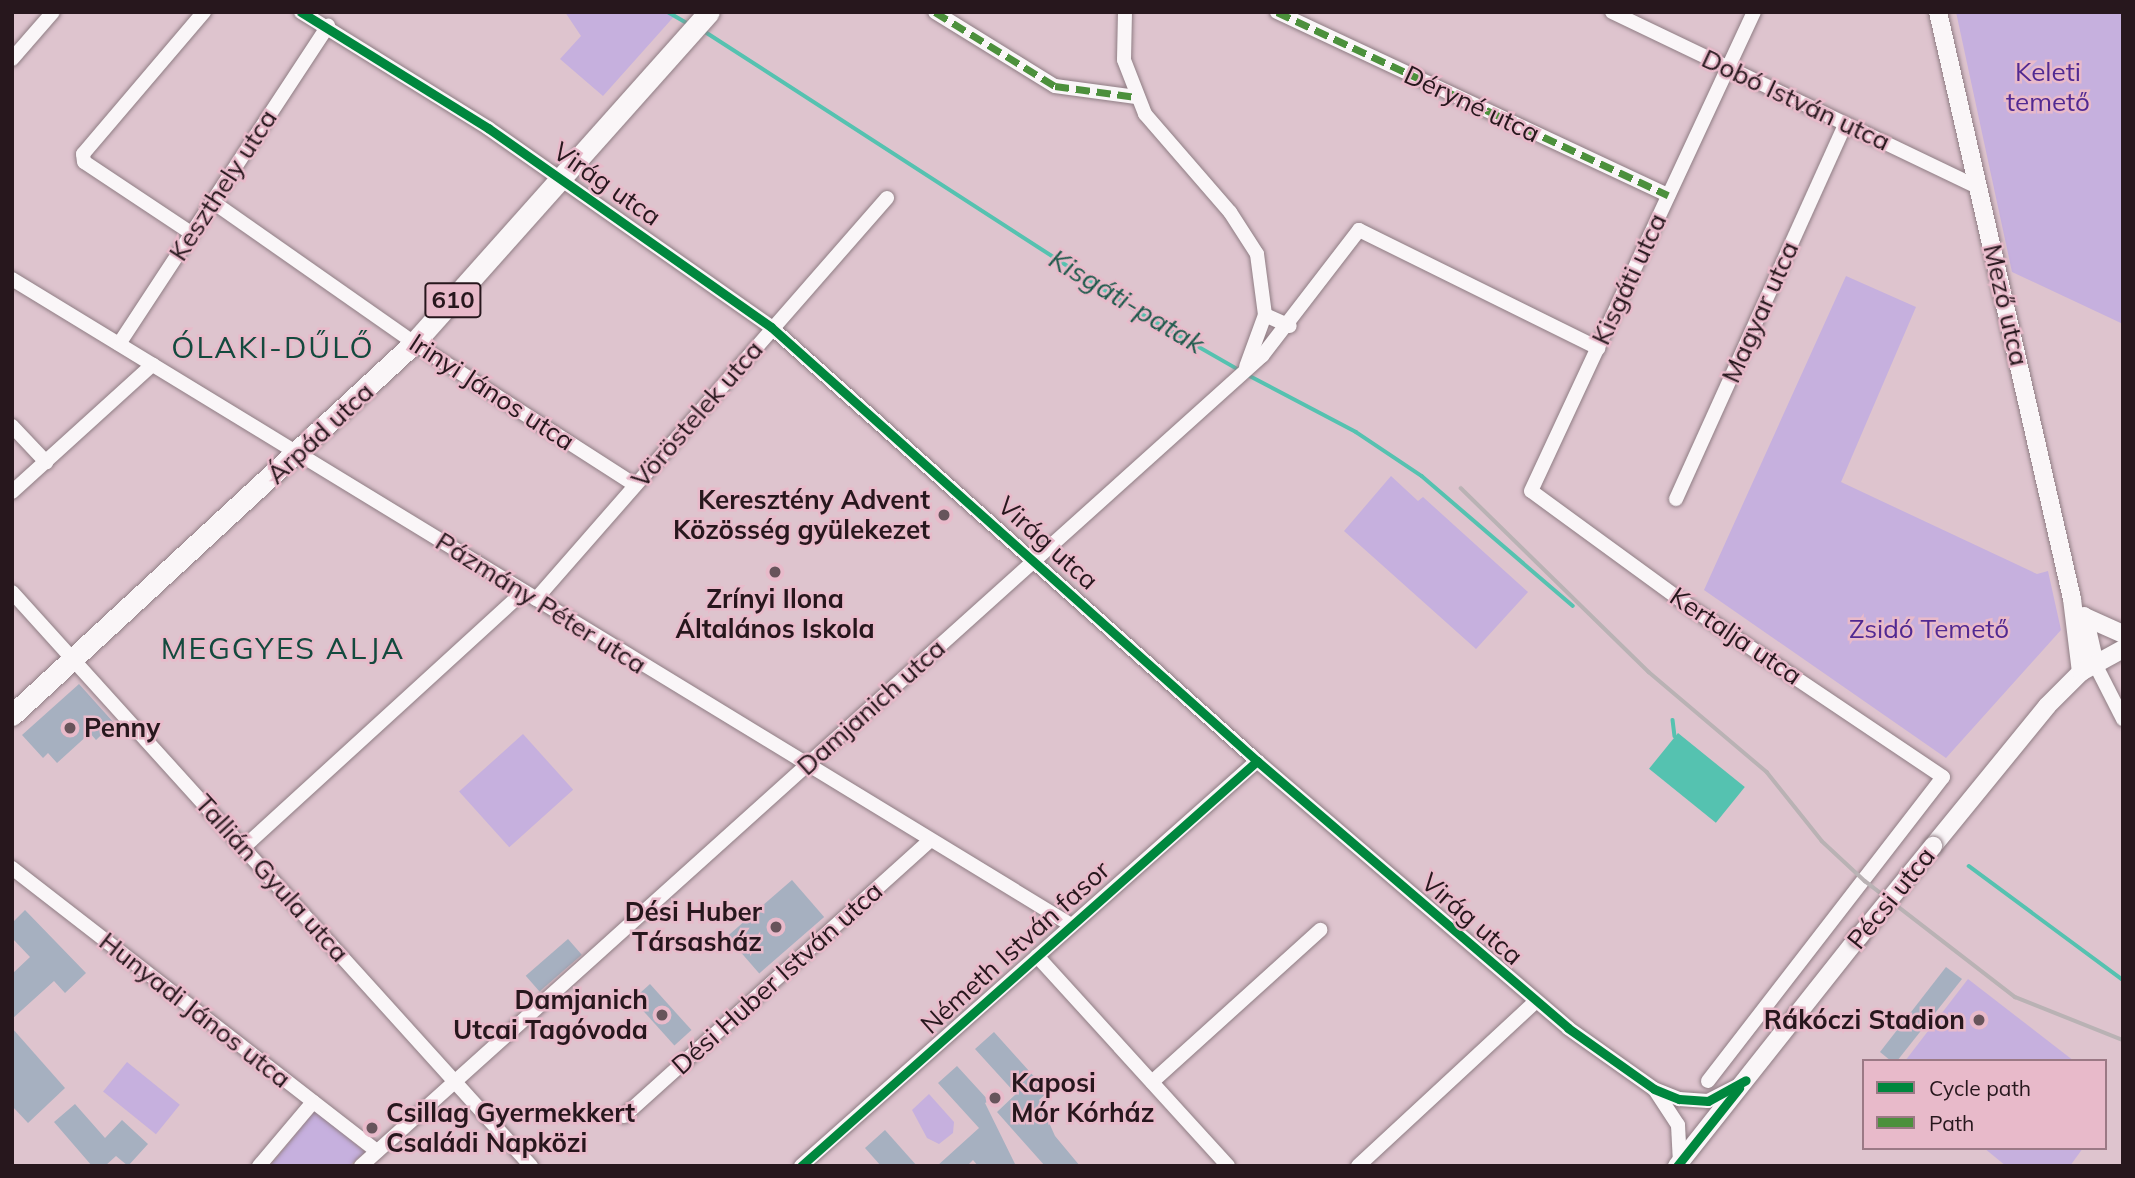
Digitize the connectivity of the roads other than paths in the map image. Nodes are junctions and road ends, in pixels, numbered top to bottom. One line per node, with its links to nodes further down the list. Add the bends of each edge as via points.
1 (53, 12): 12 (street)
2 (204, 12): 21 (street, via 83,153 84,162)
3 (301, 12): 11 (street, Virág utca)
4 (709, 12): 16 (main road, Árpád utca / 610)
5 (935, 12): 14 (street, via 1055,86)
6 (1125, 12): 14 (street, via 1120,39)
7 (1277, 12): 18 (street, Déryné utca)
8 (1612, 12): 13 (street, Dobó István utca)
9 (1754, 12): 13 (street, Kisgáti utca)
10 (1938, 12): 17 (street, Mező utca)
11 (328, 26): 16 (street, Virág utca); 20 (street, Keszthely utca)
12 (12, 59)
13 (1726, 68): 15 (street, Dobó István utca); 18 (street, Kisgáti utca)
14 (1136, 97): 23 (street, via 1157,131 1247,235 1263,274)
15 (1845, 124): 17 (street, Dobó István utca); 37 (street, Magyar utca)
16 (563, 178): 24 (street, Virág utca); 26 (main road, Árpád utca / 610)
17 (1980, 188): 41 (street, Mező utca)
18 (1668, 195): 28 (street, Kisgáti utca)
19 (887, 198): 24 (street, Vöröstelek utca)
20 (213, 202): 21 (street, Keszthely utca); 26 (street, Irinyi János utca)
21 (191, 233): 27 (street, Keszthely utca)
22 (12, 279): 27 (street, Pázmány Péter utca)
23 (1265, 315): 25 (street); 30 (street)
24 (772, 327): 34 (street, Vöröstelek utca); 38 (street, Virág utca)
25 (1290, 327): 28 (street, Damjanich utca, via 1359,230); 30 (street, Damjanich utca)
26 (415, 343): 32 (main road, Árpád utca / 610); 34 (street, Irinyi János utca)
27 (119, 344): 29 (street, Pázmány Péter utca)
28 (1598, 348): 35 (street, Kisgáti utca)
29 (153, 364): 32 (street, Pázmány Péter utca); 33 (street)
30 (1242, 371): 38 (street, Damjanich utca)
31 (12, 426): 33 (street)
32 (299, 453): 40 (street, Pázmány Péter utca); 45 (main road, Árpád utca / 610)
33 (46, 462): 36 (street)
34 (635, 485): 40 (street, Vöröstelek utca)
35 (1531, 491): 59 (street, Kertalja utca, via 1697,612 1942,777)
36 (12, 492)
37 (1676, 499)
38 (1034, 559): 49 (street, Virág utca); 50 (street, Damjanich utca)
39 (12, 592): 45 (street, Tallián Gyula utca)
40 (530, 595): 50 (street, Pázmány Péter utca); 52 (street, Vöröstelek utca)
41 (2072, 598): 42 (street); 46 (street, Mező utca)
42 (2085, 617): 43 (street); 46 (street)
43 (2123, 634)
44 (2123, 649): 46 (street, Pécsi utca)
45 (75, 659): 47 (main road, 610); 52 (street, Tallián Gyula utca)
46 (2088, 668): 48 (street); 58 (street, Pécsi utca, bridge, via 2022,734)
47 (12, 715)
48 (2123, 719)
49 (1257, 761): 54 (street, Németh István fasor); 57 (street, Virág utca)
50 (807, 766): 51 (street, Pázmány Péter utca); 60 (street, Damjanich utca)
51 (930, 840): 54 (street, Pázmány Péter utca); 64 (street, Dési Huber István utca)
52 (244, 847): 60 (street, Tallián Gyula utca)
53 (13, 869): 63 (street, Hunyadi János utca)
54 (1071, 925): 56 (street, Németh István fasor)
55 (1320, 930): 61 (street)
56 (1037, 956): 61 (street); 70 (street, Németh István fasor)
57 (1535, 1002): 62 (street, Virág utca); 72 (street)
58 (1746, 1080): 62 (street, Virág utca, via 1697,1103); 66 (street, Pécsi utca)
59 (1708, 1081)
60 (455, 1082): 65 (street, Damjanich utca); 69 (street, Tallián Gyula utca)
61 (1152, 1082): 71 (street)
62 (1654, 1089): 66 (street, Virág utca, via 1678,1125)
63 (313, 1102): 65 (street, Hunyadi János utca); 67 (street)
64 (624, 1115)
65 (377, 1151): 68 (street, Damjanich utca)
66 (1678, 1164)
67 (259, 1166)
68 (361, 1166)
69 (531, 1166)
70 (801, 1166)
71 (1228, 1166)
72 (1358, 1166)

